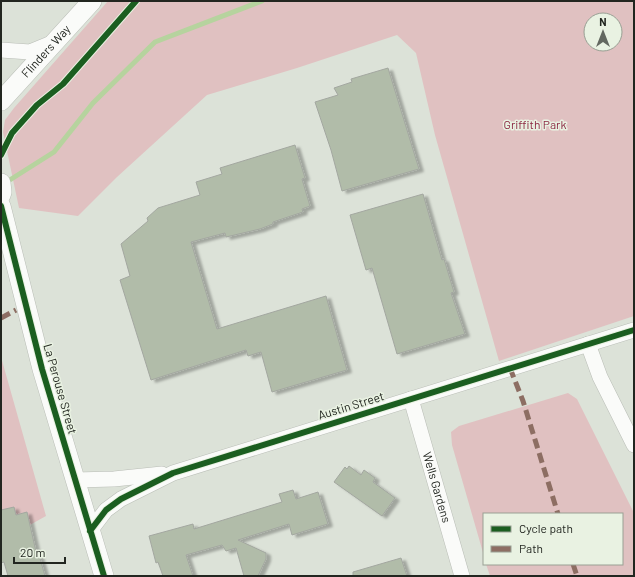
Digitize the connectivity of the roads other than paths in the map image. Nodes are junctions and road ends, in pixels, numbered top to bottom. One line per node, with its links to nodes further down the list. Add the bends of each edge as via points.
1 (92, 1): 2 (street, Flinders Way)
2 (56, 42): 3 (street, via 30,52); 4 (street, Flinders Way)
3 (1, 50)
4 (1, 101)
5 (1, 183): 6 (street)
6 (1, 195)
7 (2, 210): 13 (street, La Perouse Street, via 42,369)
8 (634, 330): 9 (street, Austin Street)
9 (588, 344): 10 (street, Austin Street); 11 (street, via 600,377)
10 (411, 399): 12 (street, Austin Street); 16 (street, Wells Gardens)
11 (634, 445)
12 (173, 473): 13 (street, Austin Street); 14 (street, Austin Street, via 121,499 106,510)
13 (75, 480): 14 (street, La Perouse Street)
14 (90, 531): 15 (street, La Perouse Street)
15 (104, 576)
16 (462, 576)

